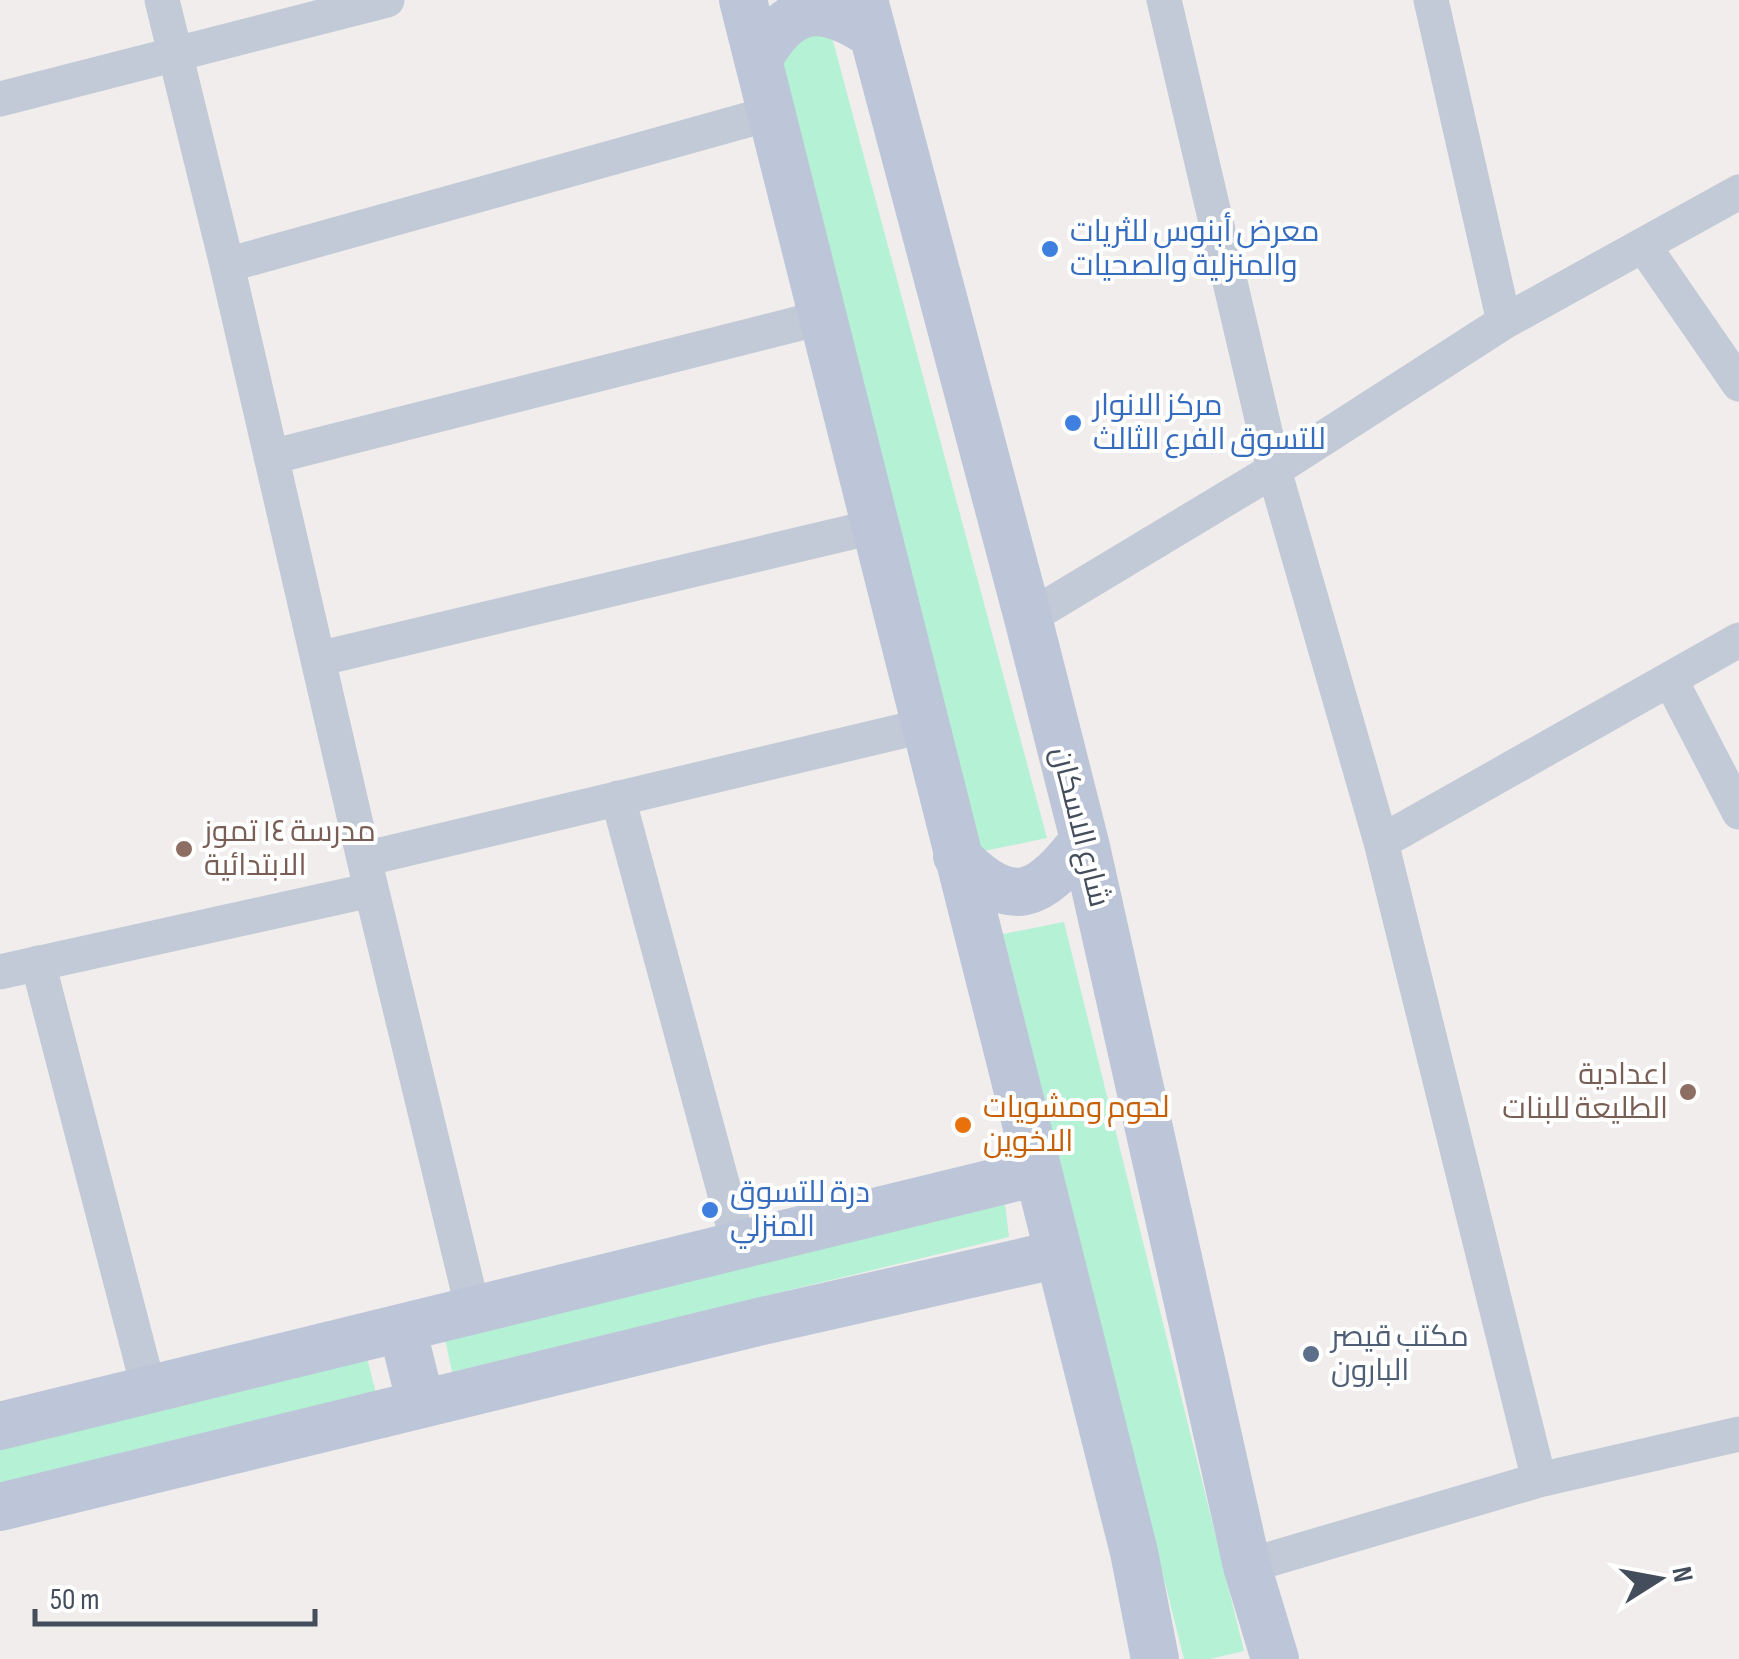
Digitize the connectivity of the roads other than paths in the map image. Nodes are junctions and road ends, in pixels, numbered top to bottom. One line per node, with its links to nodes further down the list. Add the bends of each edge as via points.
1 (162, 0): 7 (street)
2 (387, 0): 7 (street)
3 (743, 0): 8 (main road)
4 (1164, 0): 18 (street)
5 (1431, 0): 15 (street)
6 (868, 18): 8 (main road, via 812,9 782,25); 20 (main road, شارع الاسكان)
7 (175, 56): 9 (street); 13 (street)
8 (758, 60): 10 (main road)
9 (0, 99)
10 (772, 113): 13 (street); 14 (main road)
11 (1739, 192): 12 (street)
12 (1643, 245): 15 (street); 16 (street)
13 (227, 265): 17 (street)
14 (824, 317): 17 (street); 19 (main road)
15 (1504, 322): 18 (street)
16 (1739, 384)
17 (271, 457): 22 (street)
18 (1274, 470): 20 (street); 28 (street)
19 (877, 526): 22 (street); 24 (main road)
20 (1028, 618): 27 (main road, شارع الاسكان)
21 (1739, 640): 23 (street)
22 (318, 658): 30 (street)
23 (1670, 679): 26 (street); 28 (street)
24 (927, 725): 25 (street); 29 (main road)
25 (618, 798): 30 (street); 34 (street)
26 (1739, 812)
27 (1084, 840): 29 (main road, via 1050,880 1018,892 992,887); 44 (main road, شارع الاسكان)
28 (1381, 842): 42 (street)
29 (958, 856): 33 (main road)
30 (367, 874): 31 (street); 36 (street)
31 (38, 963): 32 (street); 38 (street)
32 (0, 972)
33 (1038, 1172): 34 (main road); 35 (main road)
34 (739, 1246): 36 (main road)
35 (1059, 1254): 39 (main road); 45 (main road)
36 (473, 1310): 37 (main road)
37 (402, 1328): 38 (main road); 39 (main road)
38 (148, 1390): 40 (main road)
39 (422, 1404): 43 (main road)
40 (0, 1426)
41 (1739, 1434): 42 (street)
42 (1539, 1480): 44 (street)
43 (0, 1507)
44 (1247, 1566): 46 (main road, شارع الاسكان)
45 (1155, 1659)
46 (1276, 1659)

